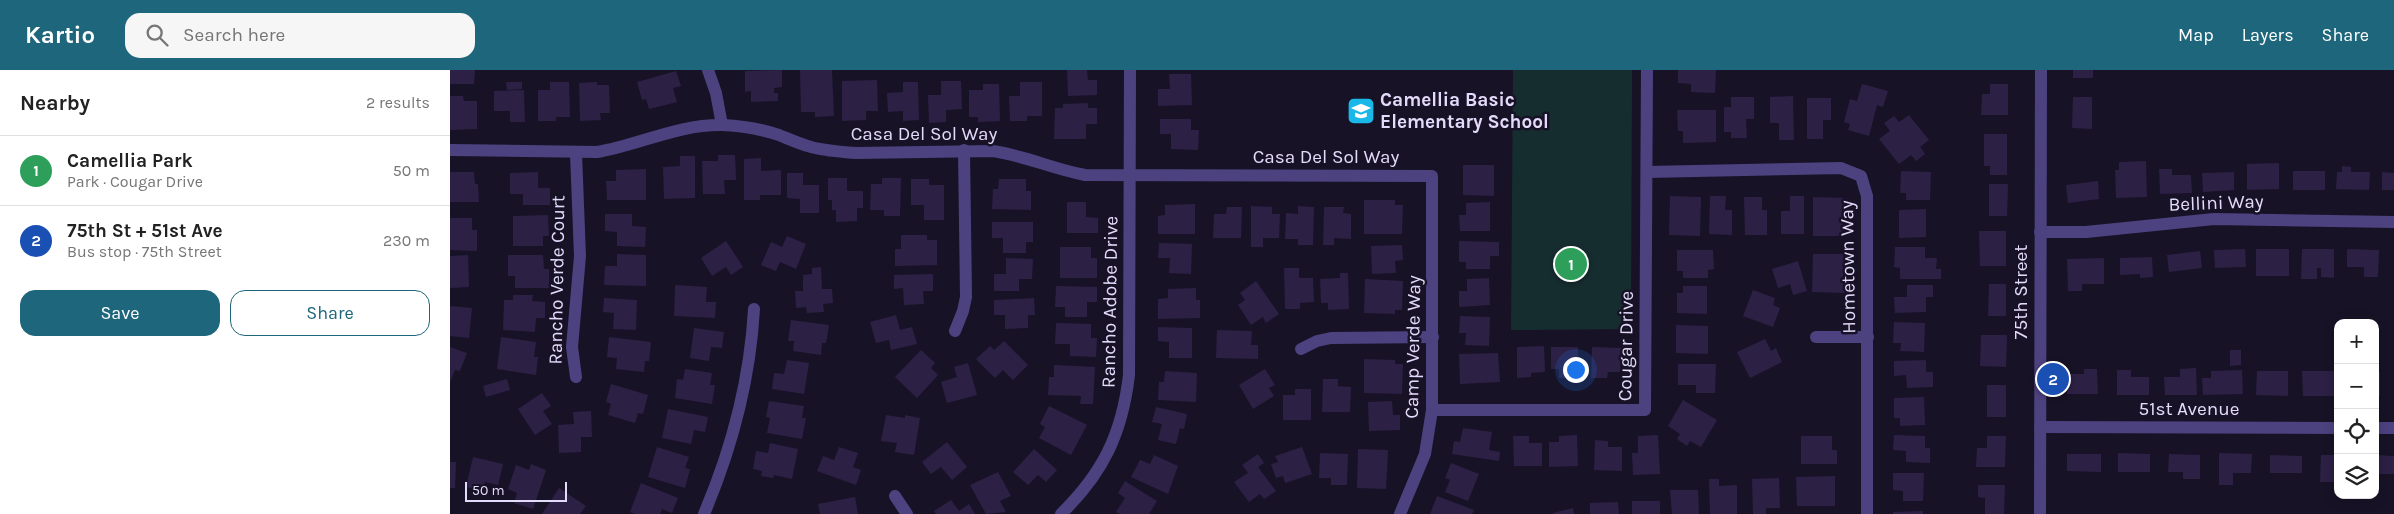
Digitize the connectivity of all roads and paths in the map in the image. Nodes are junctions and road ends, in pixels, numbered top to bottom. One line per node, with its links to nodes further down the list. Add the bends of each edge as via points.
1 (708, 70): 5 (street)
2 (1130, 70): 10 (street, Rancho Adobe Drive)
3 (1647, 70): 9 (street, Cougar Drive)
4 (2041, 70): 13 (street, 75th Street)
5 (722, 125): 7 (street, Casa Del Sol Way, via 758,130 835,152); 8 (street, Casa Del Sol Way, via 689,127 620,148)
6 (450, 150): 8 (street, Casa Del Sol Way)
7 (964, 150): 10 (street, Casa Del Sol Way, via 1016,154 1063,171 1085,175); 15 (street, via 966,297)
8 (576, 153): 20 (street, Rancho Verde Court, via 580,256 572,347)
9 (1646, 172): 18 (street, Hometown Way, via 1841,168 1861,176 1867,196); 21 (street, Cougar Drive, via 1645,410)
10 (1130, 176): 11 (street, Casa Del Sol Way); 29 (street, Rancho Adobe Drive, via 1129,375 1126,403 1119,430 1096,474)
11 (1432, 176): 16 (street, Camp Verde Way)
12 (2394, 222): 13 (street, Bellini Way, via 2214,219 2086,232)
13 (2040, 232): 22 (street, 75th Street)
14 (754, 309): 27 (street, via 748,371 740,410)
15 (955, 331)
16 (1433, 337): 19 (street, via 1331,338); 21 (street, Camp Verde Way)
17 (1816, 337): 18 (street)
18 (1868, 338): 31 (street, Hometown Way)
19 (1300, 349)
20 (576, 377)
21 (1432, 410): 30 (street, Camp Verde Way, via 1425,454)
22 (2040, 427): 23 (street, 51st Avenue); 32 (street, 75th Street)
23 (2334, 428)
24 (2379, 428): 25 (street)
25 (2394, 428)
26 (895, 496): 28 (street)
27 (704, 514)
28 (907, 514)
29 (1062, 514)
30 (1400, 514)
31 (1867, 514)
32 (2040, 514)

